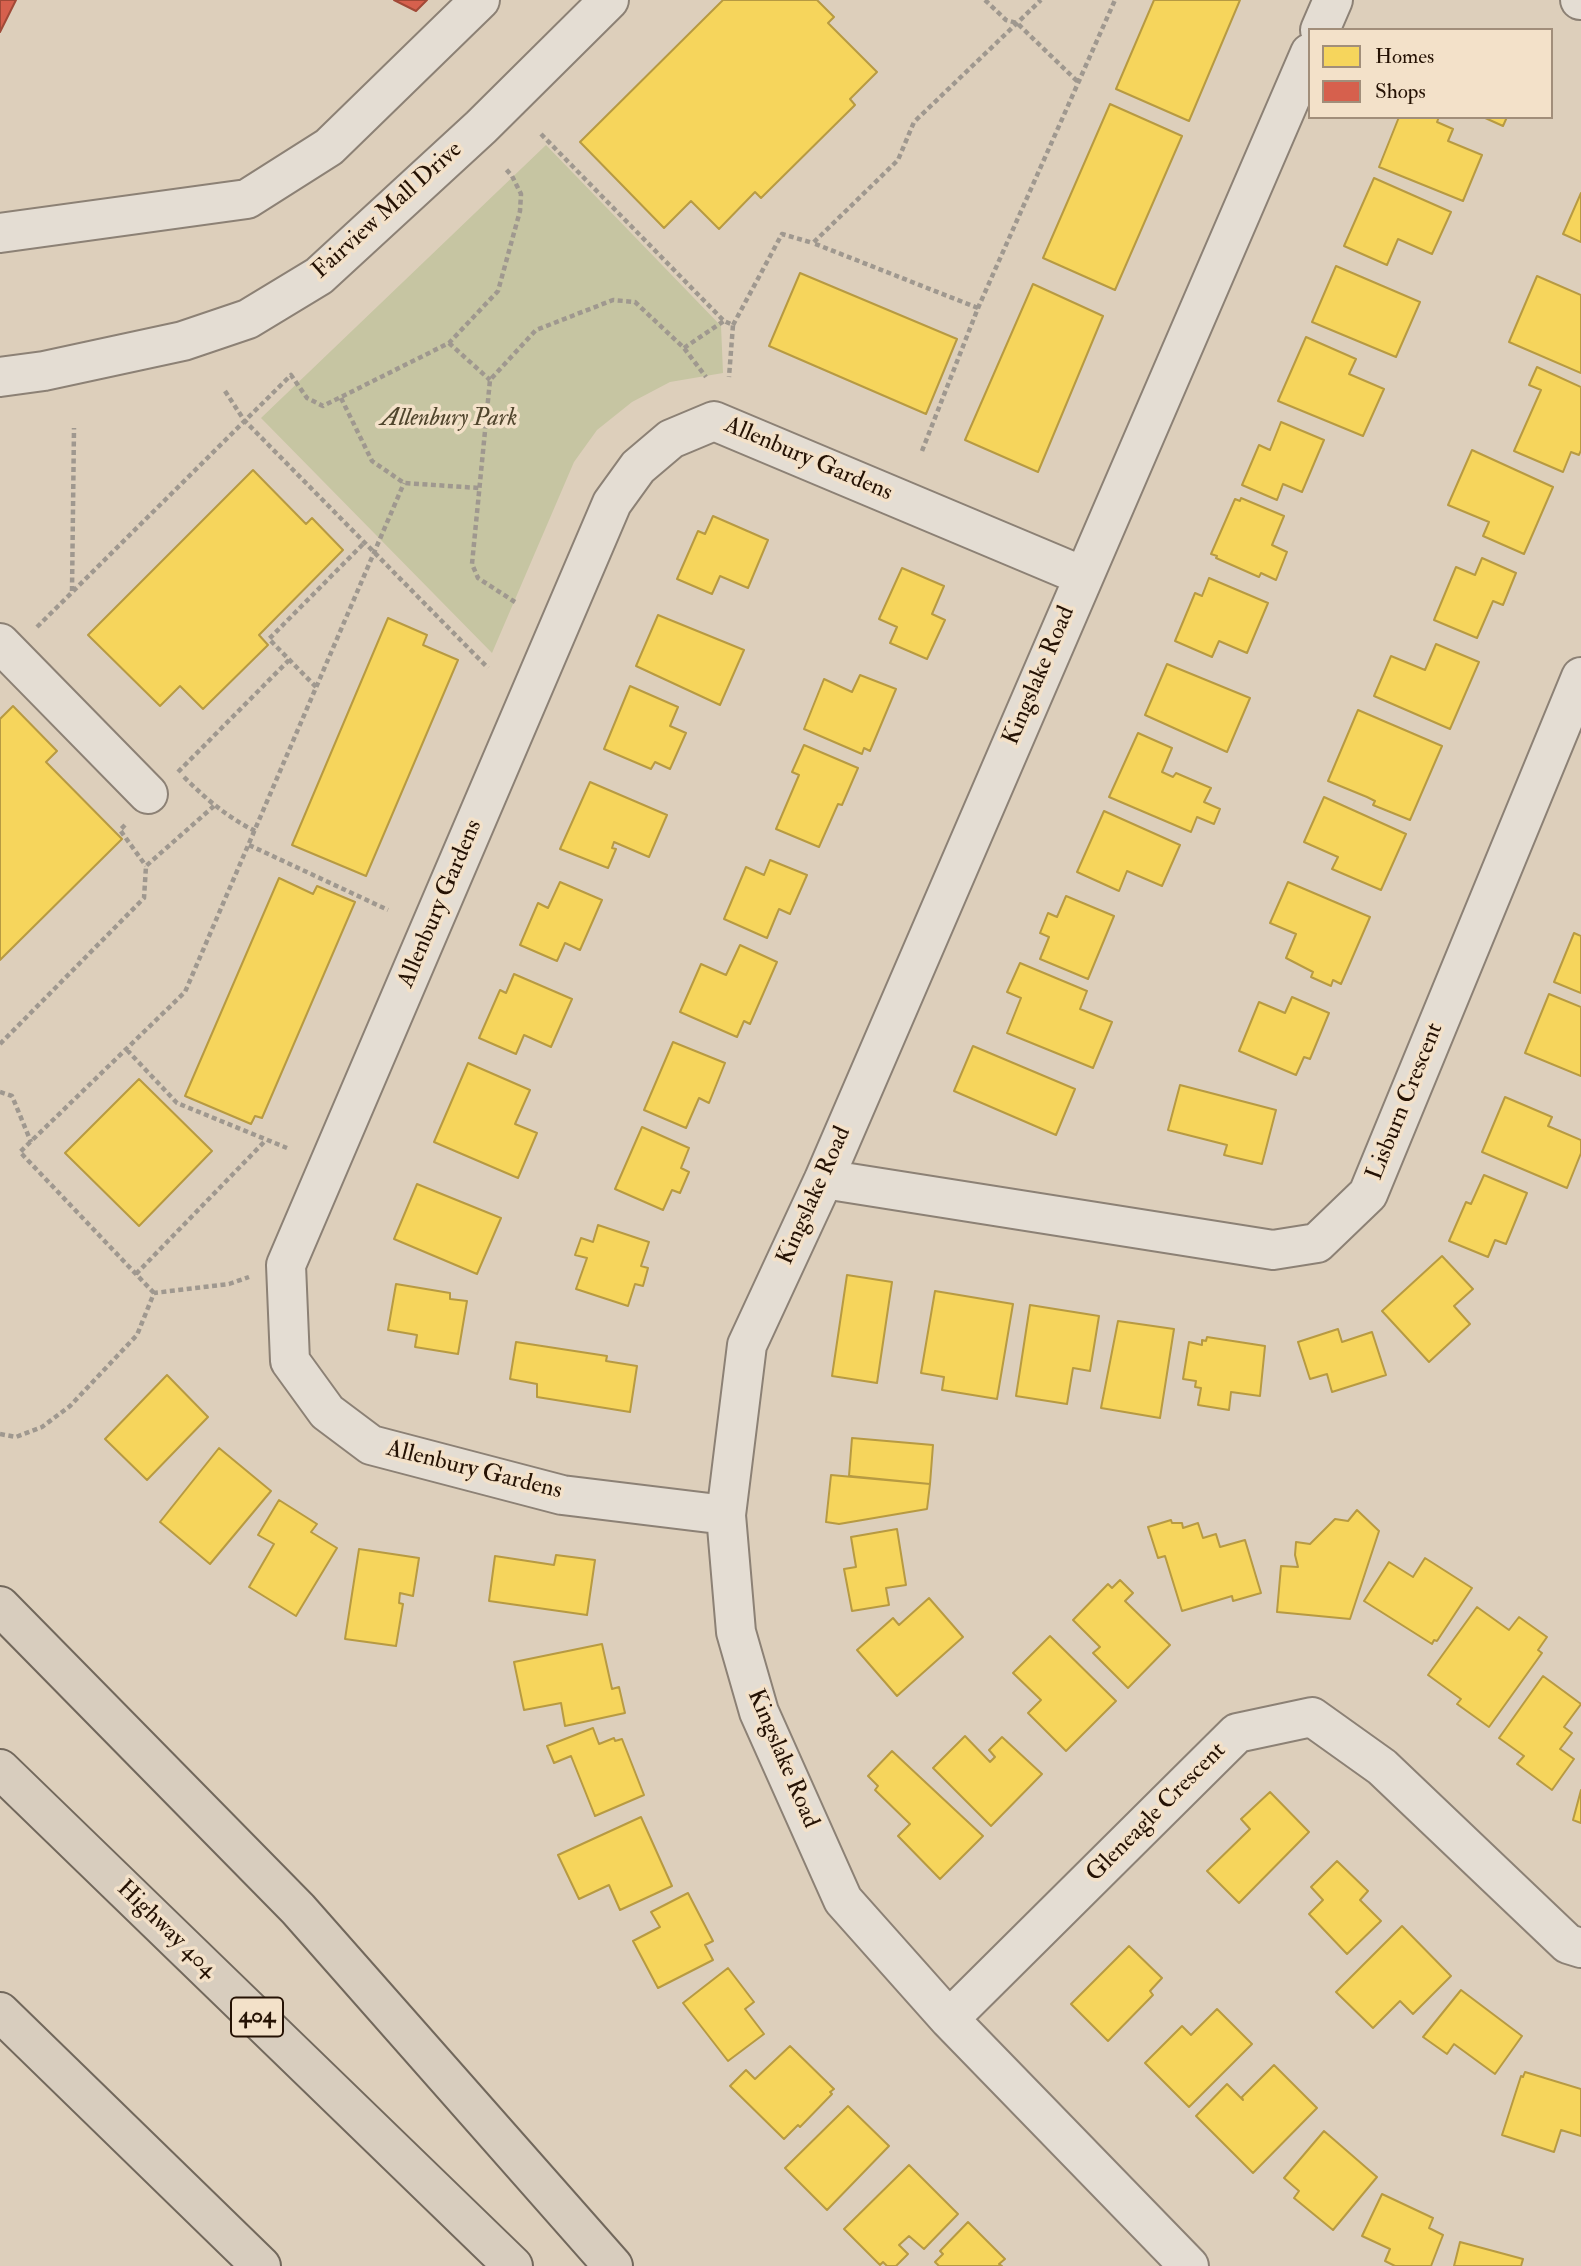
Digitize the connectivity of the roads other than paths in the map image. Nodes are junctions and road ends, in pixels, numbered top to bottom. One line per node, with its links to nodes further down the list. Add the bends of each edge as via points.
1 (480, 0): 6 (street, via 329,147 247,199)
2 (609, 0): 7 (street, Fairview Mall Drive, via 481,127 319,276 248,319 183,341)
3 (1333, 0): 4 (street)
4 (1321, 28)
5 (1308, 59): 8 (street, Kingslake Road)
6 (0, 233)
7 (0, 377)
8 (1083, 576): 12 (street, Kingslake Road); 13 (street, Allenbury Gardens, via 713,421 671,439 638,467 612,503 286,1265 290,1361 327,1412 371,1446 562,1495)
9 (0, 643): 11 (street)
10 (1581, 677): 12 (street, Lisburn Crescent, via 1368,1194 1317,1243 1273,1250)
11 (150, 798)
12 (824, 1179): 13 (street, Kingslake Road, via 747,1345)
13 (726, 1514): 18 (street, Kingslake Road, via 736,1632 759,1712 843,1900)
14 (0, 1606): 21 (highway, via 298,1909)
15 (0, 1769): 20 (highway, Highway 404 / 404)
16 (1581, 1948): 18 (street, Gleneagle Crescent, via 1568,1944 1382,1767 1312,1717 1237,1733)
17 (0, 2012): 19 (highway)
18 (949, 2020): 22 (street, Kingslake Road)
19 (261, 2266)
20 (513, 2266)
21 (613, 2266)
22 (1189, 2266)

